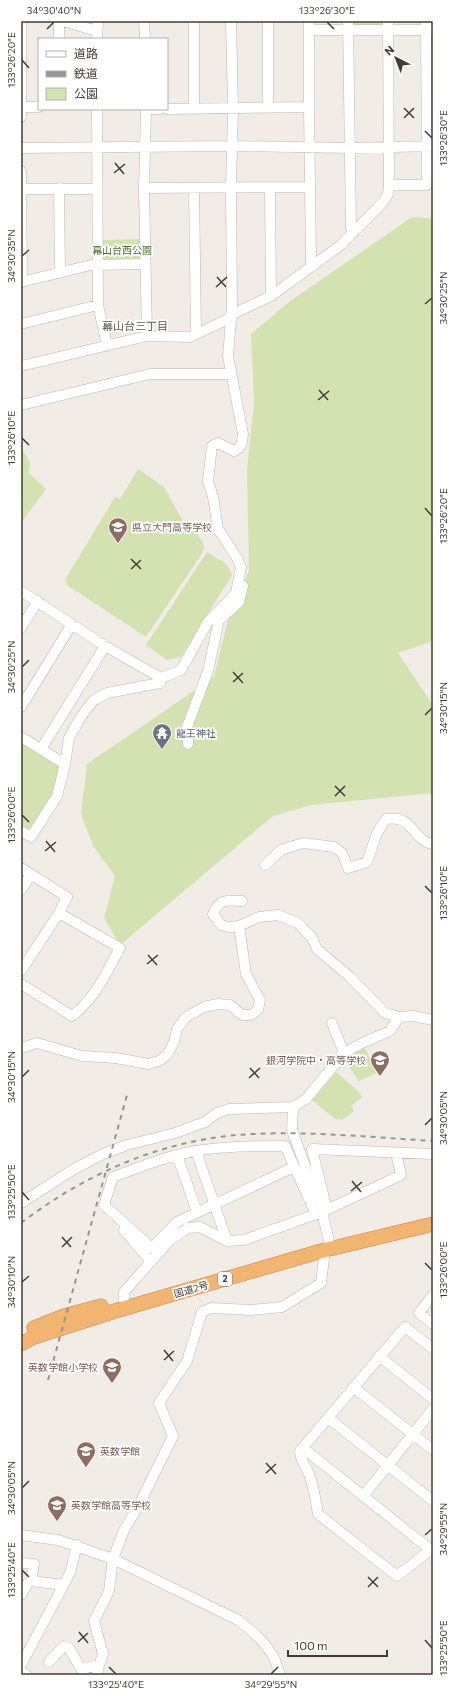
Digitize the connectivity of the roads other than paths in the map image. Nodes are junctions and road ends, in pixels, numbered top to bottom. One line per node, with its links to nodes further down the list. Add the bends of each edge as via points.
1 (21, 21): 17 (street)
2 (60, 21): 14 (street)
3 (63, 21): 13 (street)
4 (98, 21): 13 (street)
5 (144, 21): 15 (street)
6 (194, 21): 19 (street)
7 (231, 21): 20 (street)
8 (268, 21): 21 (street)
9 (309, 25): 10 (street); 16 (street)
10 (348, 25): 11 (street); 33 (street)
11 (388, 25): 12 (street); 30 (street)
12 (428, 27): 31 (street)
13 (97, 35)
14 (59, 38)
15 (145, 38)
16 (309, 106): 21 (street); 28 (street)
17 (21, 107): 18 (street); 25 (street)
18 (38, 107)
19 (194, 108): 20 (street); 22 (street)
20 (233, 108): 21 (street); 27 (street)
21 (268, 108)
22 (168, 109)
23 (97, 110): 29 (street)
24 (146, 110): 26 (street)
25 (21, 117)
26 (145, 146): 27 (street); 29 (street); 38 (street)
27 (232, 146): 28 (street); 40 (street)
28 (309, 146): 33 (street); 36 (street)
29 (98, 147): 32 (street); 43 (street)
30 (390, 147): 31 (street); 33 (street); 35 (street)
31 (429, 147): 35 (street, via 427,185)
32 (21, 148)
33 (350, 148): 44 (street, via 351,228)
34 (21, 171): 42 (street)
35 (389, 185): 44 (street, via 387,197)
36 (310, 187): 41 (street); 47 (street)
37 (59, 188): 42 (street); 43 (street); 48 (street)
38 (144, 188): 39 (street); 46 (street)
39 (194, 188): 40 (street); 54 (street)
40 (231, 188): 41 (street); 52 (street)
41 (270, 188): 50 (street)
42 (21, 189): 49 (street)
43 (97, 189): 45 (street)
44 (354, 232): 47 (street)
45 (97, 264): 46 (street); 48 (street); 51 (street)
46 (145, 264): 55 (street)
47 (313, 266): 50 (street)
48 (60, 273): 49 (street)
49 (22, 282)
50 (271, 296): 52 (street)
51 (98, 305): 53 (street); 56 (street)
52 (232, 316): 54 (street); 58 (street, via 228,356)
53 (21, 324)
54 (196, 334): 55 (street, via 190,337)
55 (147, 336): 56 (street)
56 (106, 346): 57 (street)
57 (21, 366)
58 (231, 374): 59 (street, via 150,374); 60 (street, via 243,434 242,443 239,449 234,451 218,443 212,446 208,482 218,529 237,558 241,567)
59 (21, 405)
60 (240, 572): 66 (street, via 236,593 208,622 181,670); 69 (street, via 243,583 239,602 219,620 208,671 187,727)
61 (21, 591): 62 (street)
62 (38, 601): 63 (street); 64 (street)
63 (72, 624): 65 (street); 67 (street)
64 (21, 628)
65 (105, 646): 66 (street); 70 (street)
66 (161, 678): 71 (street, via 160,683 107,693 94,700 69,738)
67 (21, 707)
68 (21, 737): 70 (street)
69 (188, 744)
70 (41, 749): 71 (street)
71 (65, 764): 72 (street, via 57,796 31,837)
72 (21, 831)
73 (433, 844): 74 (street, via 424,843 407,823 396,817 386,819 377,833 367,862 348,868 342,853 334,847 303,844 281,850)
74 (265, 865)
75 (21, 868): 76 (street)
76 (31, 874): 77 (street); 79 (street, via 67,897)
77 (21, 890)
78 (242, 901): 80 (street, via 223,901 217,905 214,914 221,925)
79 (59, 913): 81 (street); 82 (street, via 120,948 84,1007 72,1016)
80 (239, 926): 83 (street, via 259,917 278,915 298,923 312,938 317,949 350,976 385,1013); 86 (street, via 246,974 260,1000 258,1010 252,1015 242,1015 230,1005 204,1007 186,1018 177,1029 167,1055 148,1064 116,1058 82,1056 37,1043)
81 (21, 971)
82 (21, 984)
83 (398, 1016): 84 (street); 87 (street, via 390,1031)
84 (433, 1020)
85 (332, 1023): 87 (street)
86 (21, 1048)
87 (344, 1053): 88 (street, via 306,1099)
88 (293, 1107): 94 (street, via 229,1109 217,1112 205,1122 103,1154); 97 (street, via 292,1130)
89 (196, 1151): 92 (street); 93 (street, via 240,1146 285,1146); 95 (street)
90 (396, 1153): 91 (street); 97 (street, via 401,1175); 97 (street, via 312,1149 325,1202)
91 (433, 1154)
92 (177, 1155): 96 (street); 99 (street, via 113,1177 104,1205)
93 (294, 1166): 95 (street); 97 (street, via 313,1208)
94 (21, 1203)
95 (215, 1204): 96 (street); 101 (street)
96 (197, 1212): 99 (street, via 177,1222 152,1248)
97 (322, 1212): 101 (street, via 244,1240); 102 (street)
98 (433, 1214): 102 (highway, 国道2号 / 2)
99 (124, 1222): 103 (street, via 122,1226)
100 (433, 1224): 102 (highway, 国道2号 / 2)
101 (226, 1241): 103 (street, via 200,1227 188,1228 170,1240)
102 (327, 1245): 105 (highway, 国道2号 / 2); 108 (highway, 国道2号 / 2, via 116,1310 34,1337); 124 (street, via 321,1283 282,1307 251,1310 210,1308 202,1312 187,1361 159,1403 173,1436 140,1505 124,1530)
103 (151, 1262): 105 (street, via 124,1292)
104 (433, 1295): 106 (street, via 419,1313)
105 (124, 1300): 107 (highway, 国道2号 / 2, via 64,1316)
106 (433, 1324)
107 (21, 1335)
108 (21, 1344)
109 (433, 1349): 110 (street, via 405,1327)
110 (380, 1356): 111 (street); 112 (street)
111 (353, 1387): 114 (street); 115 (street)
112 (433, 1398)
113 (433, 1409): 115 (street)
114 (328, 1418): 116 (street); 118 (street)
115 (413, 1434): 117 (street); 118 (street)
116 (303, 1448): 119 (street); 123 (street, via 300,1457 309,1473 318,1514 324,1519 397,1576)
117 (433, 1450)
118 (388, 1465): 119 (street); 120 (street)
119 (364, 1495): 123 (street)
120 (433, 1501)
121 (21, 1535): 122 (street)
122 (77, 1545): 124 (street); 127 (street)
123 (432, 1549)
124 (113, 1559): 131 (street, via 109,1591 94,1621 104,1654); 134 (street, via 238,1620 254,1633 268,1650)
125 (21, 1563): 126 (street, via 34,1564)
126 (31, 1581): 127 (street); 128 (street)
127 (64, 1585): 130 (street)
128 (21, 1595)
129 (49, 1662): 131 (street, via 64,1646 69,1648 82,1669)
130 (21, 1665)
131 (98, 1670)
132 (21, 1672): 133 (street)
133 (27, 1675)
134 (280, 1675)

